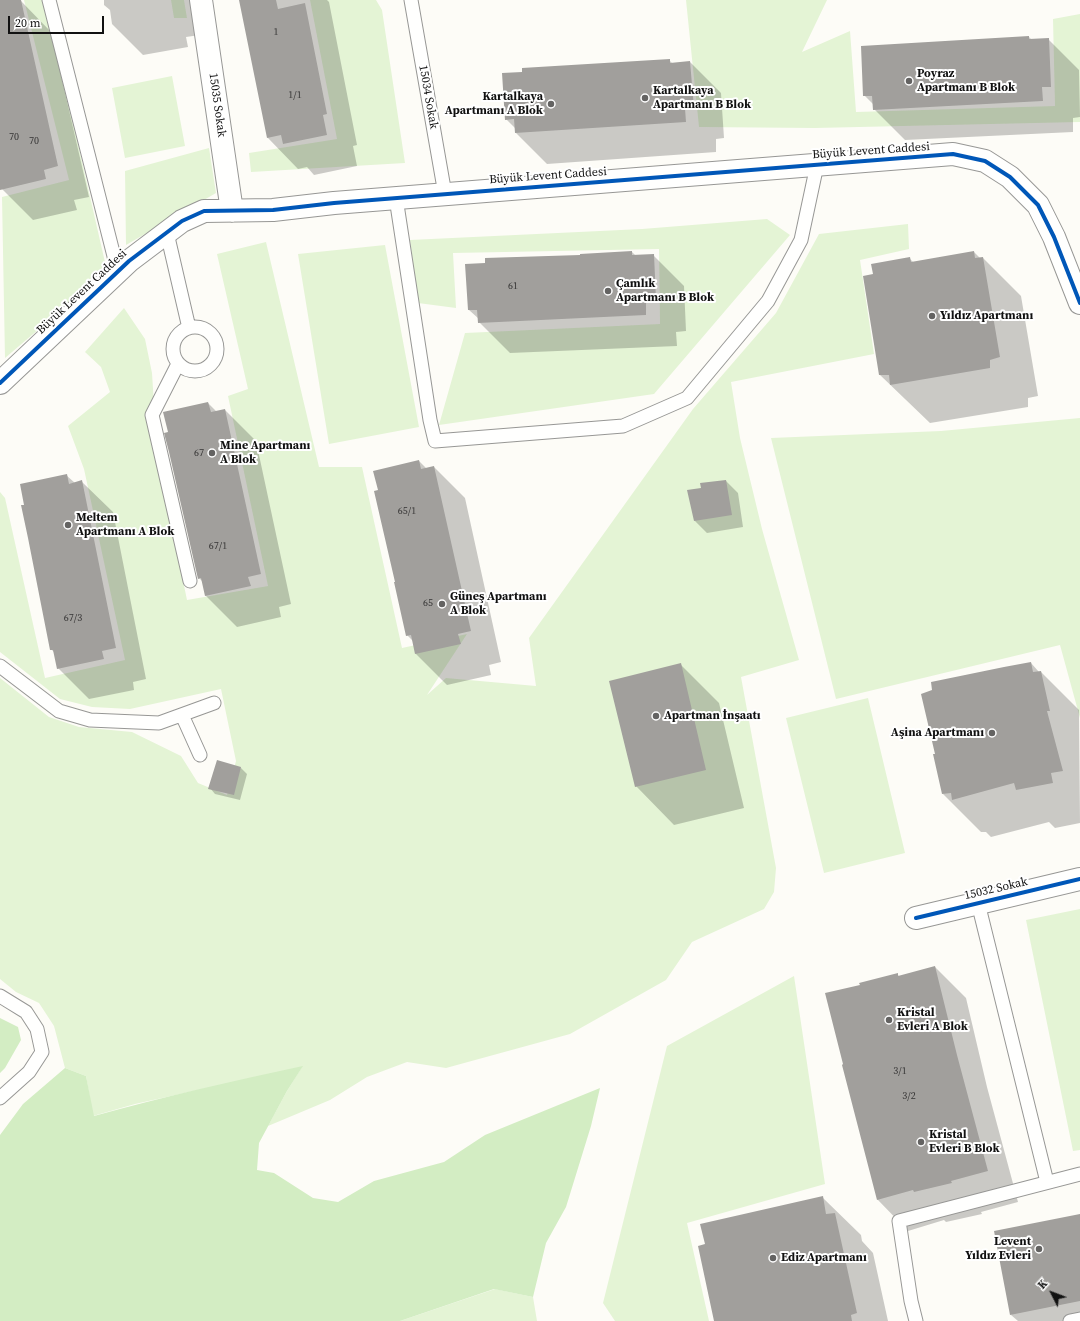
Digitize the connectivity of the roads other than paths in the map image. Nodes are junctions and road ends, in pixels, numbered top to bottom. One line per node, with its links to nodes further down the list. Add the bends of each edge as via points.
1 (49, 0): 9 (lane)
2 (201, 0): 7 (street, 15035 Sokak)
3 (411, 0): 5 (lane, 15034 Sokak)
4 (817, 165): 5 (street, Büyük Levent Caddesi); 6 (lane, via 800,240 768,301 687,398 623,426 435,441); 10 (street, Büyük Levent Caddesi, via 953,154 985,161 1010,177 1038,205 1054,237)
5 (445, 194): 6 (street, Büyük Levent Caddesi)
6 (396, 198): 7 (street, Büyük Levent Caddesi, via 273,210)
7 (232, 211): 8 (street, Büyük Levent Caddesi, via 204,212 182,221)
8 (167, 233): 9 (street, Büyük Levent Caddesi); 11 (lane)
9 (118, 272): 13 (street, Büyük Levent Caddesi)
10 (1080, 303)
11 (190, 328): 12 (lane, via 182,331 174,343 173,350); 12 (lane, via 204,329 214,338 217,345 215,358 205,369 198,371 191,371)
12 (178, 364): 14 (lane, via 152,415)
13 (0, 383)
14 (190, 581)
15 (0, 666): 17 (lane, via 58,711 90,720 159,723)
16 (214, 703): 17 (lane)
17 (182, 715): 18 (lane)
18 (200, 755)
19 (1080, 879): 20 (street, 15032 Sokak)
20 (978, 904): 21 (street, 15032 Sokak); 25 (lane)
21 (916, 918)
22 (0, 996): 23 (lane, via 26,1012 36,1029 42,1052 29,1072)
23 (0, 1098)
24 (1080, 1174): 25 (lane)
25 (1047, 1182): 27 (lane, via 899,1221)
26 (1080, 1319): 28 (lane)
27 (916, 1321)
28 (1070, 1321)

